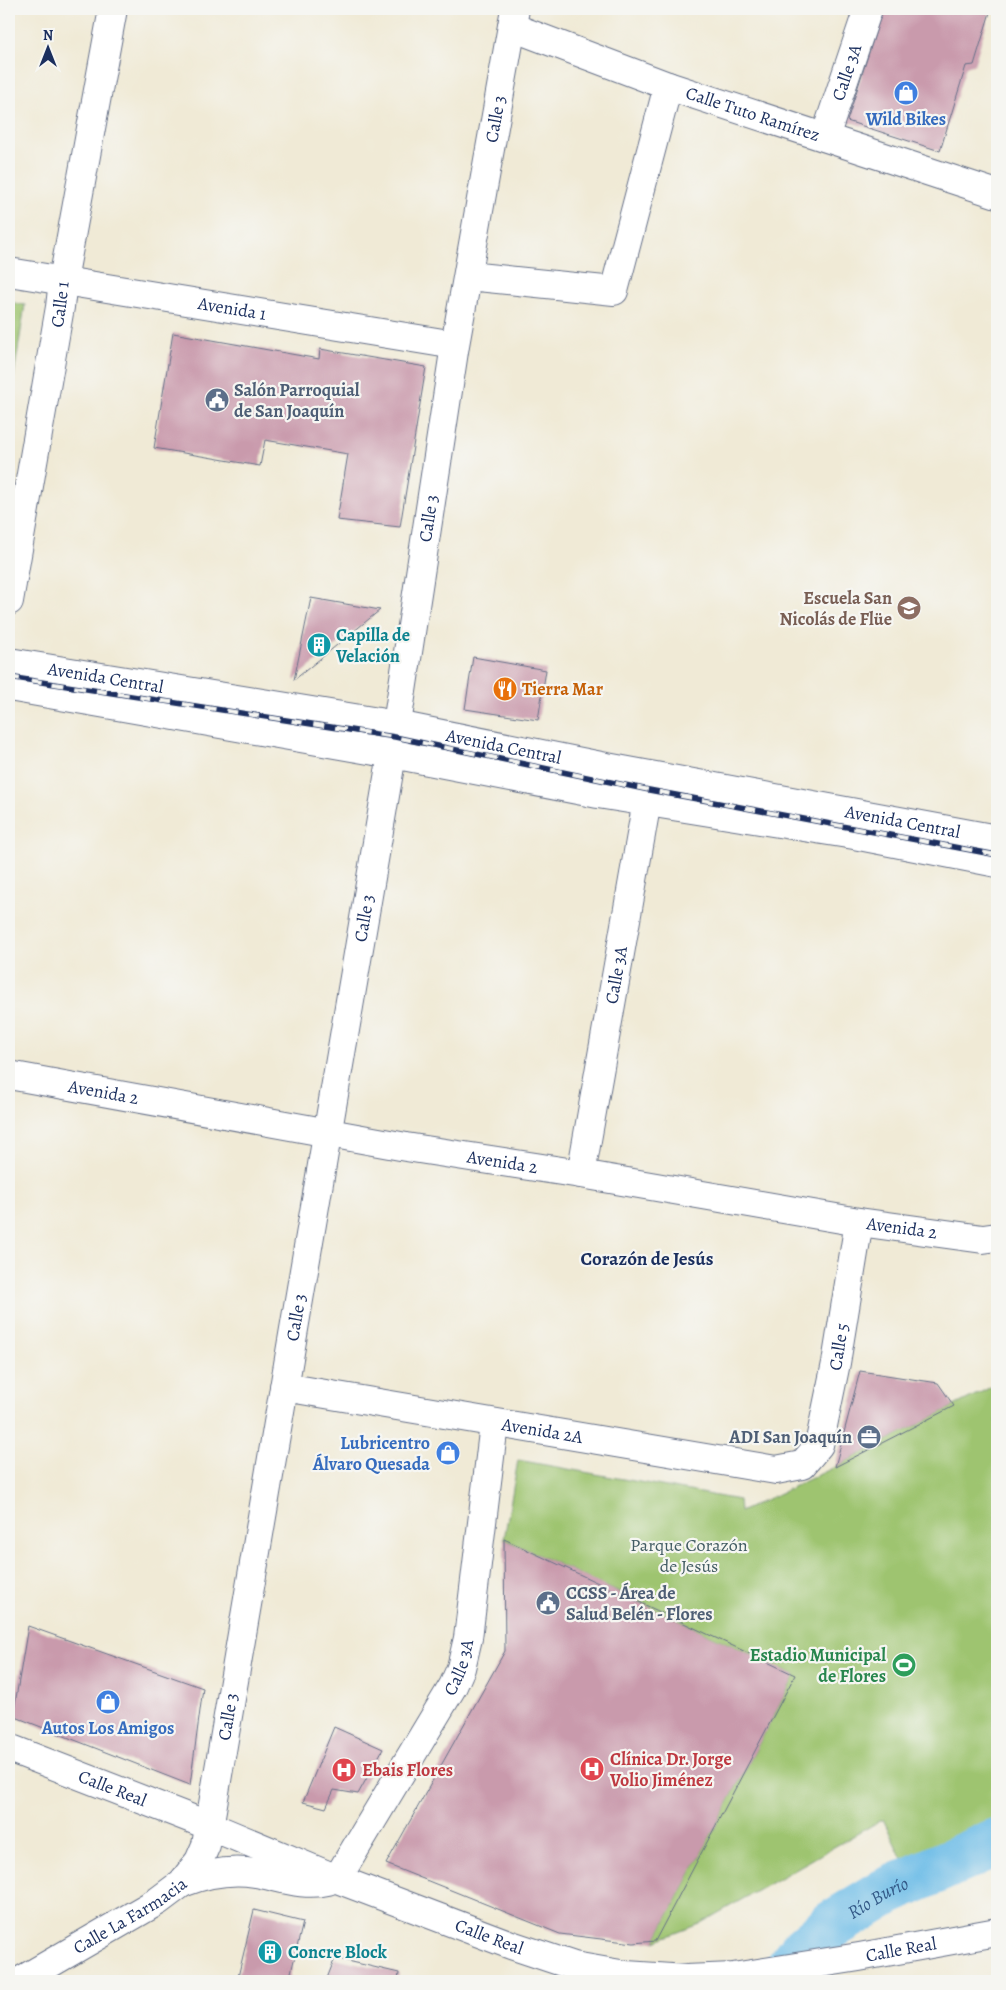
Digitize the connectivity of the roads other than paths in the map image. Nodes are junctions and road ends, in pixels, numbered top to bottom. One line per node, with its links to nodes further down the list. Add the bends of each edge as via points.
1 (114, 9): 9 (street, Calle 1)
2 (868, 9): 5 (street, Calle 3A)
3 (513, 18): 4 (street, Calle Tuto Ramírez); 8 (street, Calle 3)
4 (668, 86): 5 (street, Calle Tuto Ramírez); 8 (street, via 614,291)
5 (825, 137): 6 (street, Calle Tuto Ramírez)
6 (997, 194)
7 (9, 272): 9 (street, Avenida 1)
8 (468, 276): 10 (street, Calle 3)
9 (63, 280): 10 (street, Avenida 1); 11 (street, Calle 1)
10 (455, 345): 14 (street, Calle 3)
11 (9, 601)
12 (9, 662): 14 (street, Avenida Central)
13 (9, 687): 15 (street, Avenida Central)
14 (397, 725): 15 (street, Calle 3); 16 (street, Avenida Central)
15 (392, 754): 17 (street, Avenida Central); 21 (street, Calle 3)
16 (651, 775): 17 (street, Calle 3A); 18 (street, Avenida Central)
17 (647, 802): 19 (street, Avenida Central, via 854,835); 22 (street, Calle 3A)
18 (997, 839)
19 (997, 863)
20 (9, 1075): 21 (street, Avenida 2)
21 (329, 1132): 22 (street, Avenida 2); 25 (street, Calle 3)
22 (581, 1174): 23 (street, Avenida 2)
23 (859, 1222): 24 (street, Avenida 2, via 983,1239); 27 (street, Calle 5, via 819,1445)
24 (997, 1237)
25 (284, 1387): 26 (street, Avenida 2A); 29 (street, Calle 3)
26 (494, 1424): 27 (street, Avenida 2A, via 776,1470); 30 (street, Calle 3A, via 468,1638 461,1668)
27 (802, 1465)
28 (9, 1748): 29 (street, Calle Real)
29 (210, 1826): 30 (street, Calle Real); 31 (street, Calle La Farmacia, via 199,1861)
30 (337, 1879): 31 (street, via 315,1884 253,1873 222,1872 202,1875); 32 (street, Calle Real, via 574,1966 626,1976 733,1977)
31 (182, 1884): 33 (street, Calle La Farmacia)
32 (997, 1932)
33 (20, 1981)

